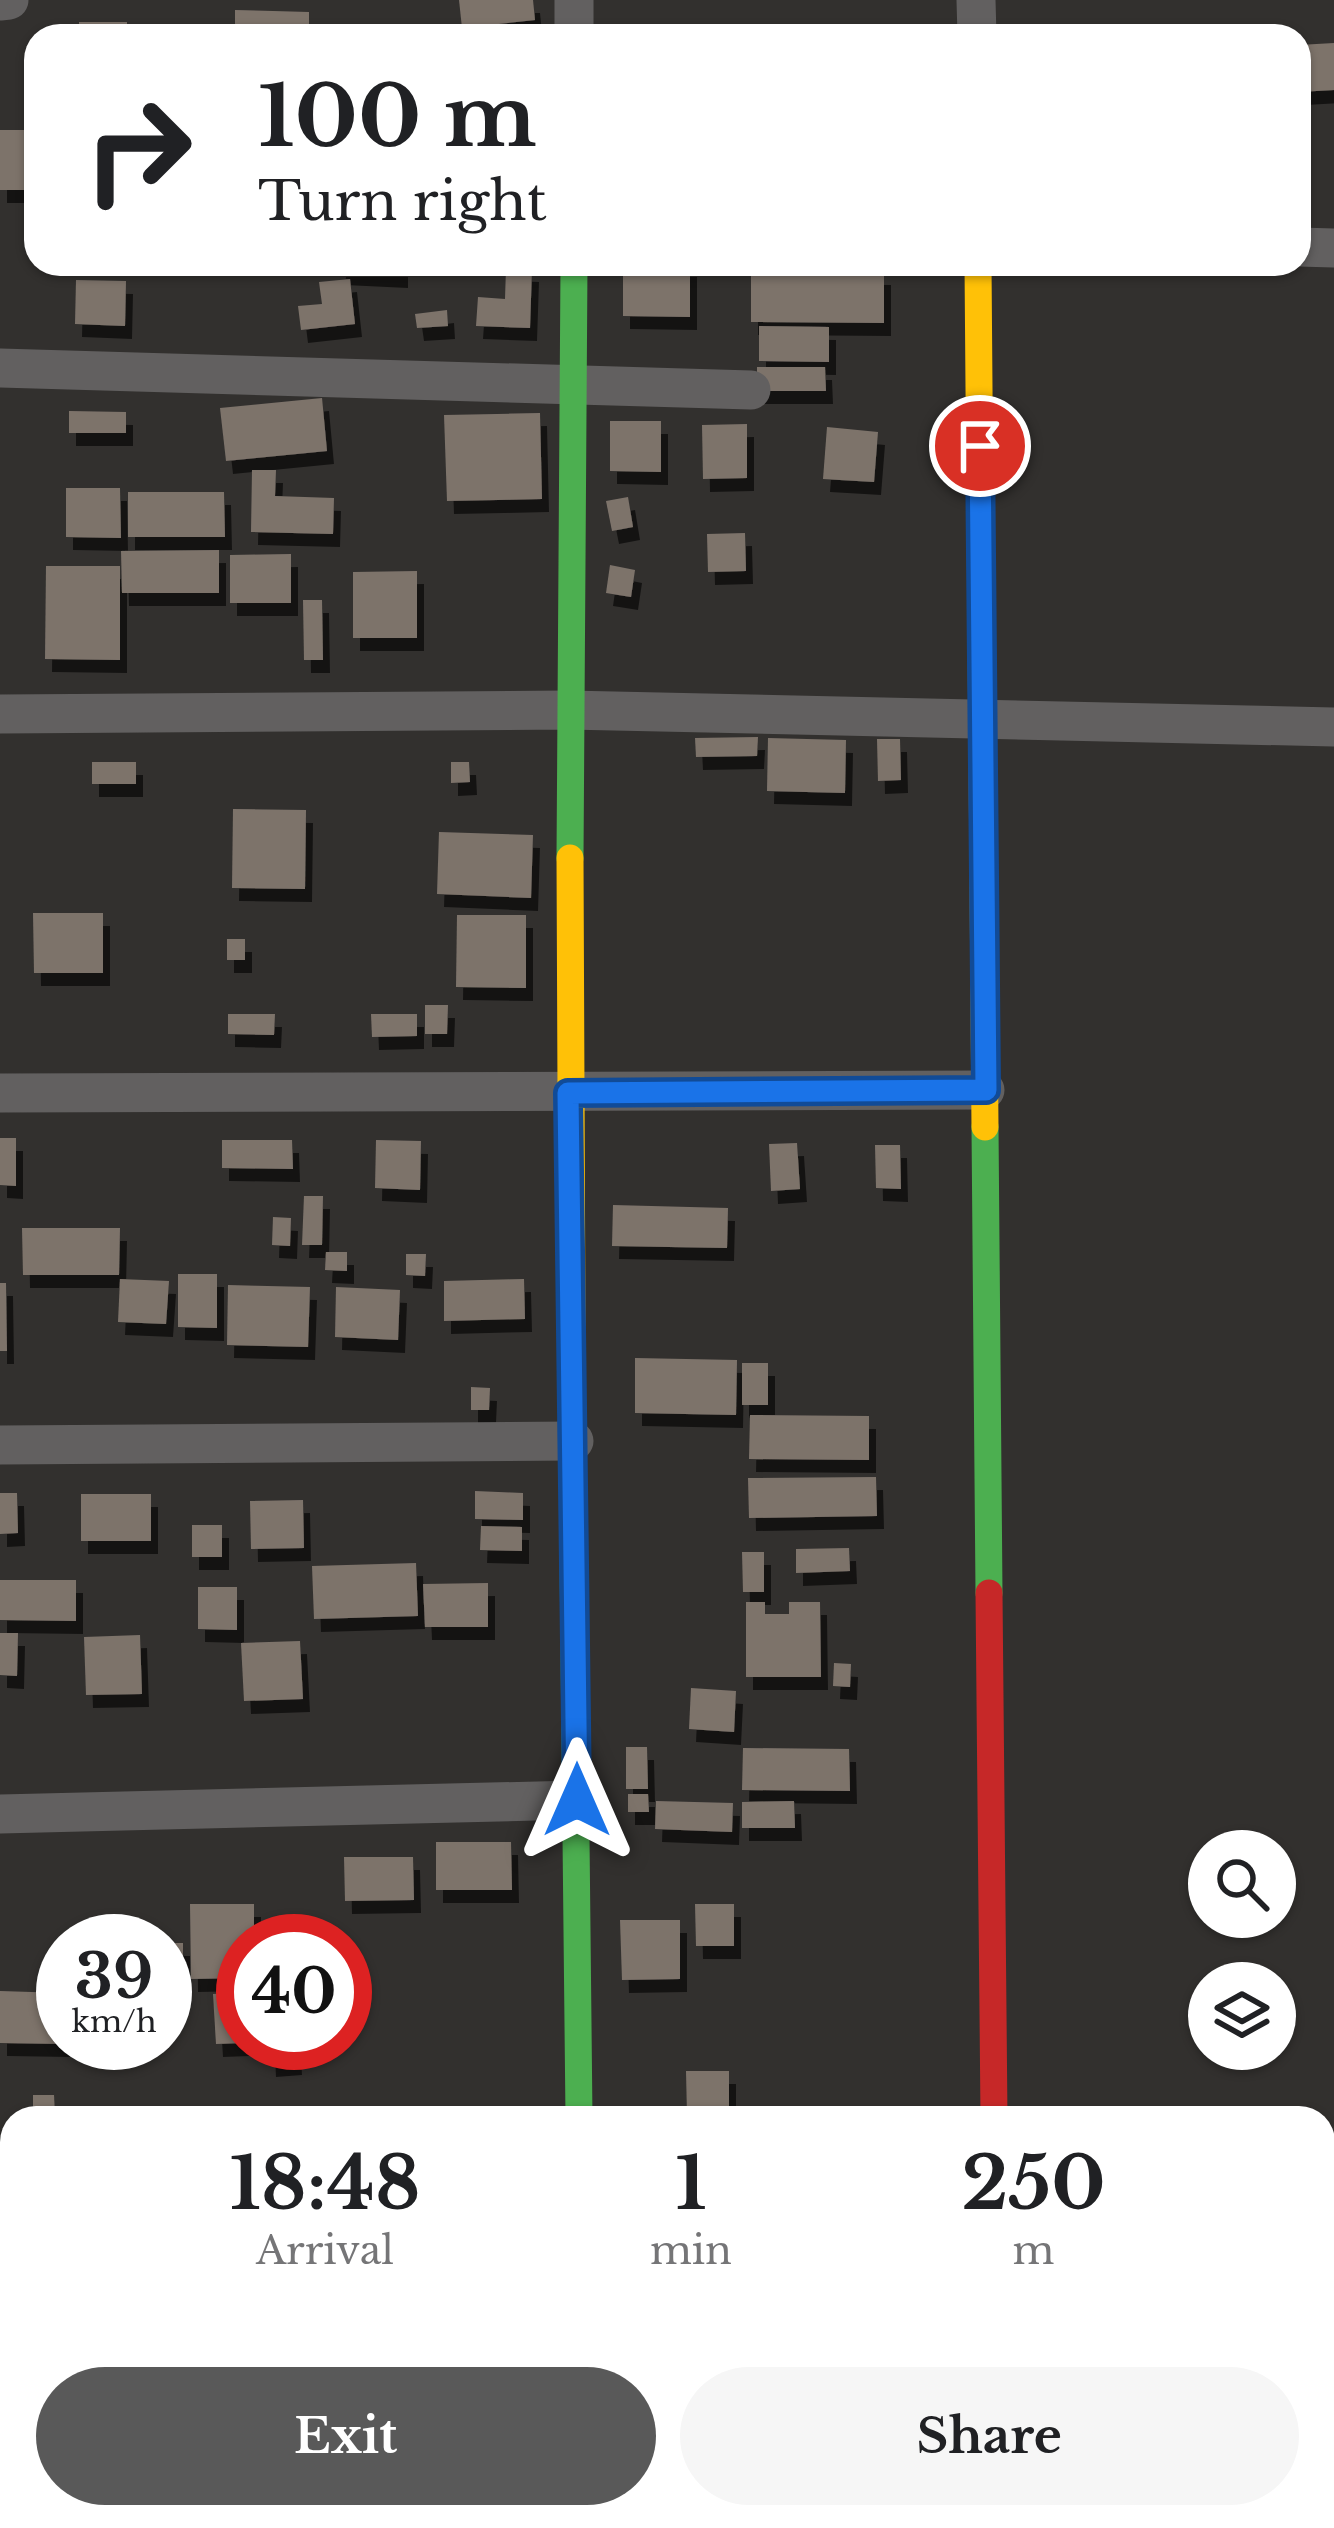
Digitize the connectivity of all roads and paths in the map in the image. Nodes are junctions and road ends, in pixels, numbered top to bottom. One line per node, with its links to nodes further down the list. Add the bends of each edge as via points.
1 (9, 0): 2 (street)
2 (0, 1)
3 (574, 276): 6 (street)
4 (978, 276): 10 (street)
5 (0, 368): 6 (street)
6 (574, 385): 7 (street); 8 (street)
7 (751, 390)
8 (568, 710): 9 (street); 10 (street); 14 (street)
9 (0, 714)
10 (982, 719): 11 (street); 12 (street)
11 (1334, 727)
12 (986, 1090): 14 (street); 20 (street)
13 (0, 1093): 14 (street)
14 (568, 1093): 15 (street)
15 (574, 1442): 16 (street); 17 (street)
16 (0, 1445)
17 (577, 1800): 18 (street); 19 (street)
18 (0, 1814)
19 (579, 2106)
20 (994, 2106)

